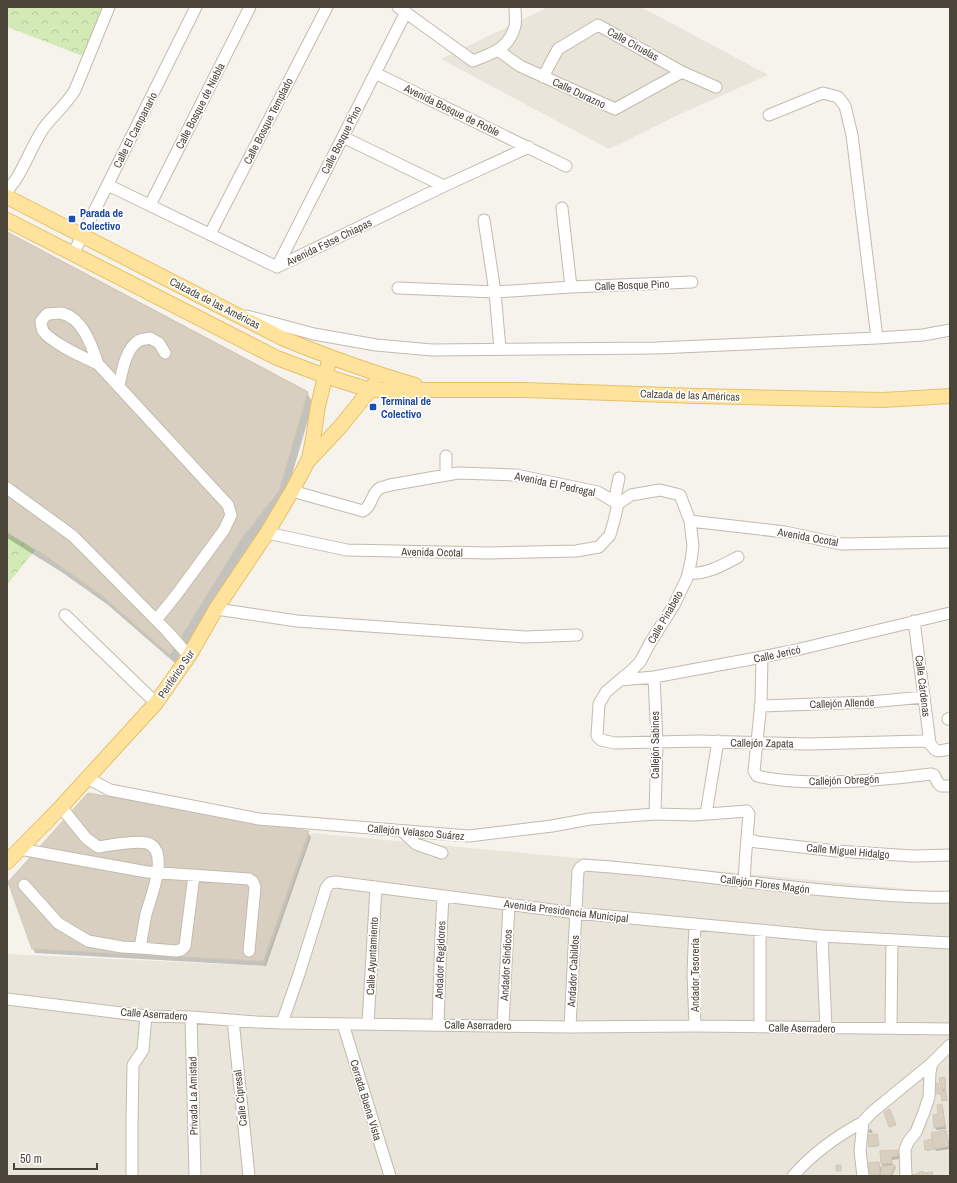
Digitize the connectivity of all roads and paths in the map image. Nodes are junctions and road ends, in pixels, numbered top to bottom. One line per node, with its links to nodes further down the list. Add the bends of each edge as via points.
1 (109, 7): 18 (street, via 68,101 43,129)
2 (196, 7): 16 (street, Calle El Campanario)
3 (250, 7): 20 (street, Calle Bosque de Niebla)
4 (327, 7): 24 (street, Calle Bosque Templado)
5 (515, 7): 7 (street, via 515,25 510,38)
6 (402, 10): 7 (street, via 472,61); 9 (street, Calle Bosque Pino)
7 (499, 51): 10 (street, Calle Durazno, via 520,66)
8 (682, 72): 10 (street, Calle Durazno, via 615,110); 10 (street, Calle Ciruelas, via 598,25 558,49); 11 (street, Calle Ciruelas)
9 (375, 73): 13 (street, Calle Bosque Pino); 14 (street, Avenida Bosque de Roble)
10 (543, 77)
11 (716, 87)
12 (769, 115): 34 (street, via 823,93 838,97 845,106 852,135)
13 (343, 138): 17 (street); 27 (street, Calle Bosque Pino)
14 (529, 147): 15 (street, Avenida Bosque de Roble); 17 (street, Avenida Fstse Chiapas)
15 (566, 166)
16 (108, 185): 20 (street, Avenida Fstse Chiapas); 25 (street, Calle El Campanario)
17 (444, 186): 27 (street, Avenida Fstse Chiapas)
18 (7, 191)
19 (7, 197): 25 (main road, Calzada de las Américas)
20 (150, 205): 24 (street, Avenida Fstse Chiapas)
21 (562, 208): 29 (street)
22 (7, 220): 26 (main road, Calzada de las Américas)
23 (484, 220): 31 (street)
24 (210, 234): 27 (street, Avenida Fstse Chiapas)
25 (82, 236): 26 (street, Calle El Campanario); 32 (main road, Calzada de las Américas)
26 (73, 254): 40 (main road, Calzada de las Américas, via 277,358)
27 (277, 267)
28 (692, 282): 29 (street, Calle Bosque Pino)
29 (572, 287): 31 (street, Calle Bosque Pino)
30 (398, 288): 31 (street, Calle Bosque Pino)
31 (495, 292): 35 (street)
32 (230, 311): 35 (street, via 314,334 376,345 432,350); 37 (main road, Calzada de las Américas, via 282,338)
33 (950, 330): 34 (street, via 923,335)
34 (877, 338): 35 (street, via 657,348)
35 (500, 349)
36 (165, 353): 41 (street, via 159,343 150,338 140,340 125,361)
37 (330, 357): 39 (main road, Calzada de las Américas); 40 (main road, Periférico Sur)
38 (98, 364): 38 (street, via 87,335 75,320 60,313 47,314 41,321 43,330 55,341); 41 (street)
39 (379, 375): 42 (main road, Periférico Sur); 43 (main road, Calzada de las Américas)
40 (325, 376): 42 (main road, Calzada de las Américas); 46 (main road, Periférico Sur)
41 (118, 386): 60 (street, via 228,505 231,515 224,530)
42 (370, 390): 43 (main road, Calzada de las Américas); 46 (main road, Periférico Sur, via 340,427)
43 (430, 390): 44 (main road, Calzada de las Américas, via 524,390 883,400)
44 (950, 396)
45 (446, 456): 47 (street)
46 (309, 459): 50 (main road, Periférico Sur)
47 (446, 475): 50 (street, Avenida El Pedregal, via 380,488 367,509 363,511); 51 (street, Avenida El Pedregal, via 516,475 598,492)
48 (620, 478): 51 (street)
49 (7, 488): 60 (street, via 73,536)
50 (292, 491): 53 (main road, Periférico Sur)
51 (616, 503): 52 (street, via 631,495 660,490 680,495); 53 (street, Avenida Ocotal, via 610,535 599,547 576,551 504,553 347,550)
52 (690, 521): 54 (street, Avenida Ocotal, via 785,532 841,544); 56 (street, Calle Pinabeto, via 693,546)
53 (267, 533): 57 (main road, Periférico Sur)
54 (950, 542)
55 (738, 557): 56 (street, via 706,571)
56 (688, 573): 66 (street, Calle Pinabeto, via 674,605 640,662)
57 (216, 609): 62 (street, via 297,621 525,638); 63 (main road, Periférico Sur)
58 (950, 612): 61 (street, Calle Jericó)
59 (65, 615): 68 (street)
60 (156, 620): 63 (street)
61 (914, 621): 64 (street, Calle Jericó); 67 (street, Calle Cárdenas)
62 (576, 635)
63 (189, 656): 68 (main road, Periférico Sur)
64 (762, 657): 65 (street, Calle Jericó); 69 (street)
65 (654, 677): 66 (street, Calle Jericó); 71 (street, Callejón Sabines)
66 (620, 680): 71 (street, Callejón Zapata, via 606,692 599,704 597,736 615,743)
67 (924, 697): 69 (street, Callejón Allende, via 870,702); 73 (street, Calle Cárdenas)
68 (156, 703): 75 (main road, Periférico Sur)
69 (760, 706): 72 (street)
70 (718, 741): 71 (street, Callejón Zapata); 72 (street, Callejón Zapata); 79 (street)
71 (656, 742): 78 (street, Callejón Sabines)
72 (757, 742): 73 (street, Callejón Zapata, via 808,744 923,741); 76 (street, Callejón Obregón, via 754,771 757,776 767,779 849,782 931,774 941,786)
73 (932, 746): 74 (street, Callejón Zapata, via 937,751)
74 (950, 749)
75 (87, 778): 77 (main road, Periférico Sur); 80 (street, Callejón Velasco Suárez, via 110,790 259,819)
76 (950, 786)
77 (61, 807): 82 (street, via 86,838); 83 (main road, Periférico Sur)
78 (655, 814): 79 (street, Callejón Velasco Suárez); 80 (street, Callejón Velasco Suárez, via 590,819 469,836)
79 (706, 814): 81 (street, Callejón Velasco Suárez, via 745,810 749,814)
80 (402, 831): 84 (street, via 416,844)
81 (747, 837): 85 (street, Calle Miguel Hidalgo, via 757,842 836,851 913,856); 91 (street)
82 (98, 847): 87 (street); 89 (street, via 147,843 154,846 158,854)
83 (20, 849): 86 (main road, Periférico Sur); 87 (street)
84 (442, 853)
85 (950, 855)
86 (7, 862)
87 (92, 863): 89 (street)
88 (580, 868): 91 (street, Callejón Flores Magón, via 584,865 618,867); 97 (street, Andador Cabildos)
89 (158, 872): 90 (street); 103 (street)
90 (194, 875): 103 (street, via 184,946 176,951); 104 (street, via 249,879 253,882 255,887)
91 (744, 882): 95 (street, Callejón Flores Magón, via 830,892)
92 (24, 885): 103 (street, via 58,923 88,941)
93 (376, 887): 94 (street, Avenida Presidencia Municipal); 109 (street, Avenida Presidencia Municipal, via 336,882 330,883 326,888); 111 (street, Calle Ayuntamiento)
94 (443, 896): 96 (street, Avenida Presidencia Municipal); 112 (street, Andador Regidores)
95 (950, 897)
96 (509, 904): 97 (street, Avenida Presidencia Municipal); 113 (street, Andador Síndicos)
97 (576, 913): 98 (street, Avenida Presidencia Municipal); 115 (street, Andador Cabildos)
98 (695, 924): 99 (street, Avenida Presidencia Municipal); 114 (street, Andador Tesorería)
99 (760, 930): 100 (street, Avenida Presidencia Municipal); 116 (street)
100 (822, 936): 101 (street, Avenida Presidencia Municipal); 117 (street)
101 (892, 940): 102 (street, Avenida Presidencia Municipal); 118 (street)
102 (950, 944)
103 (140, 948)
104 (249, 952)
105 (7, 999): 106 (street, Calle Aserradero)
106 (146, 1016): 107 (street, Calle Aserradero); 123 (street, via 143,1050 133,1065)
107 (191, 1017): 108 (street, Calle Aserradero); 124 (street, Privada La Amistad)
108 (232, 1020): 109 (street, Calle Aserradero); 125 (street, Calle Cipresal)
109 (282, 1023): 110 (street, Calle Aserradero)
110 (343, 1024): 111 (street, Calle Aserradero); 126 (street, Cerrada Buena Vista)
111 (368, 1024): 112 (street, Calle Aserradero)
112 (438, 1025): 113 (street, Calle Aserradero)
113 (503, 1025): 115 (street, Calle Aserradero)
114 (695, 1026): 115 (street, Calle Aserradero); 116 (street, Calle Aserradero)
115 (570, 1027)
116 (760, 1027): 117 (street, Calle Aserradero)
117 (826, 1028): 118 (street, Calle Aserradero)
118 (891, 1028): 119 (street, Calle Aserradero)
119 (950, 1029)
120 (950, 1045): 121 (street)
121 (932, 1063): 122 (street); 129 (street, via 929,1097 916,1132 905,1150)
122 (863, 1122): 127 (street, via 811,1157); 128 (street, via 860,1150)
123 (132, 1176)
124 (195, 1176)
125 (249, 1176)
126 (390, 1176)
127 (793, 1176)
128 (863, 1176)
129 (906, 1176)

